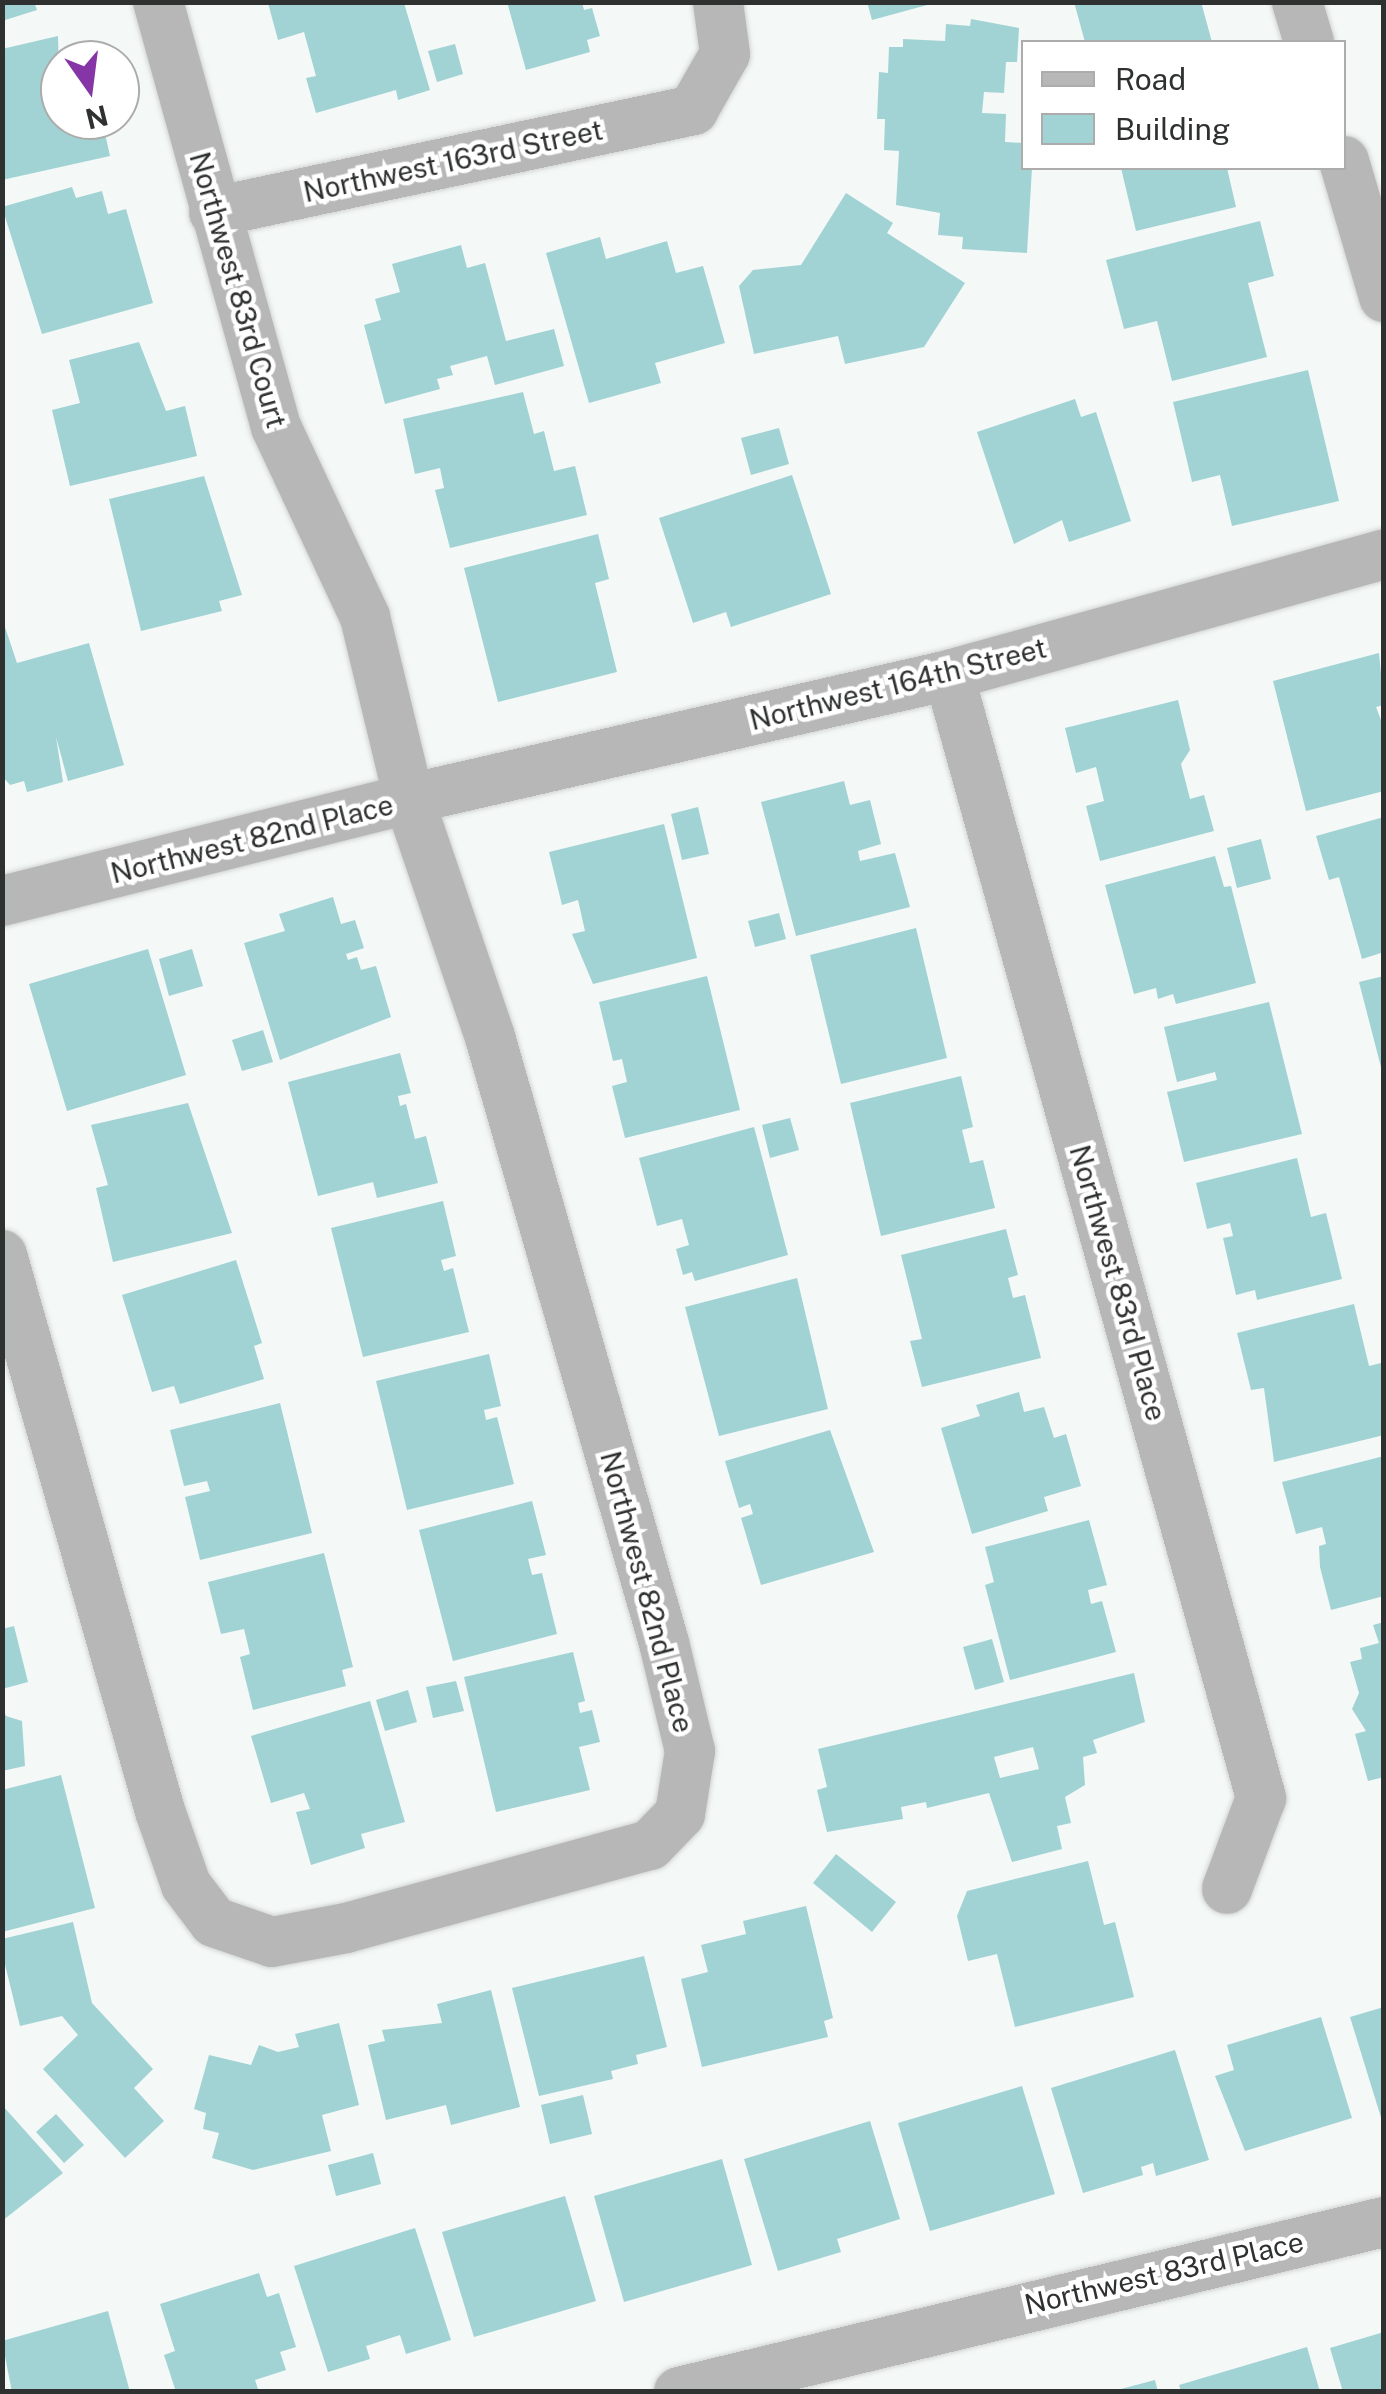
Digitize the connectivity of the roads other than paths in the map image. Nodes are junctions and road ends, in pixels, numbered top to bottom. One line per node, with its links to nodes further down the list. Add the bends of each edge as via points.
1 (158, 2): 6 (street, Northwest 83rd Court)
2 (718, 2): 6 (street, Northwest 163rd Street, via 725,54 692,110)
3 (1297, 2): 4 (street)
4 (1308, 40)
5 (1346, 168): 7 (street)
6 (214, 212): 10 (street, Northwest 83rd Court, via 276,427 365,617)
7 (1384, 297)
8 (1384, 554): 9 (street, Northwest 164th Street)
9 (949, 675): 10 (street, Northwest 164th Street); 13 (street, Northwest 83rd Place, via 1261,1798)
10 (408, 799): 11 (street, Northwest 82nd Place); 12 (street, Northwest 82nd Place, via 490,1037 664,1643 690,1751 680,1814 650,1844 346,1928 272,1942 214,1922 186,1885 160,1811)
11 (2, 902)
12 (2, 1255)
13 (1227, 1889)
14 (1384, 2222): 15 (street, Northwest 83rd Place)
15 (679, 2392)

